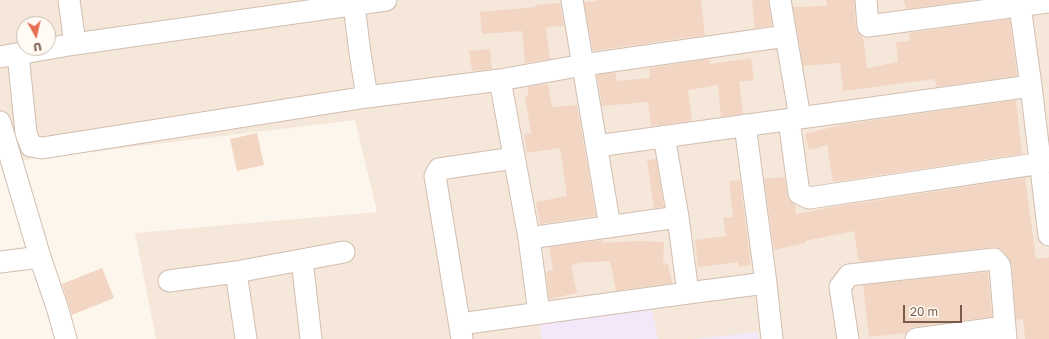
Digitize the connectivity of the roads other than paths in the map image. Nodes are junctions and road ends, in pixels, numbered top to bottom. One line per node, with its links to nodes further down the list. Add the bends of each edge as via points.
1 (69, 0): 10 (street)
2 (386, 0): 7 (street)
3 (572, 0): 12 (street)
4 (780, 0): 9 (street)
5 (866, 0): 8 (street, via 868,26)
6 (1049, 2): 8 (street)
7 (343, 4): 10 (street); 15 (street, via 360,53)
8 (1020, 6): 14 (street)
9 (786, 36): 12 (street); 16 (street)
10 (75, 44): 11 (street)
11 (9, 55): 15 (street, via 26,133 31,146 42,148)
12 (583, 65): 13 (street); 20 (street)
13 (500, 80): 15 (street); 21 (street)
14 (1031, 86): 16 (street); 22 (street)
15 (367, 97)
16 (794, 119): 18 (street); 22 (street, via 799,193 809,198)
17 (0, 122): 28 (street)
18 (745, 125): 19 (street); 33 (street)
19 (664, 136): 20 (street); 23 (street)
20 (597, 146): 24 (street)
21 (514, 158): 26 (street); 36 (street, via 439,169 435,176)
22 (1044, 162): 25 (street)
23 (678, 217): 24 (street); 34 (street)
24 (610, 227): 26 (street)
25 (1049, 235)
26 (529, 238): 35 (street)
27 (344, 252): 29 (street)
28 (40, 257): 30 (street); 38 (street)
29 (302, 260): 31 (street); 40 (street)
30 (0, 262)
31 (236, 272): 32 (street); 39 (street)
32 (169, 281)
33 (766, 283): 34 (street); 41 (street)
34 (688, 293): 35 (street)
35 (539, 313): 36 (street)
36 (461, 331)
37 (1006, 333): 42 (street, via 1000,266 994,258 849,275 840,287); 43 (street)
38 (66, 339)
39 (246, 339)
40 (311, 339)
41 (772, 339)
42 (848, 339)
43 (926, 339)

